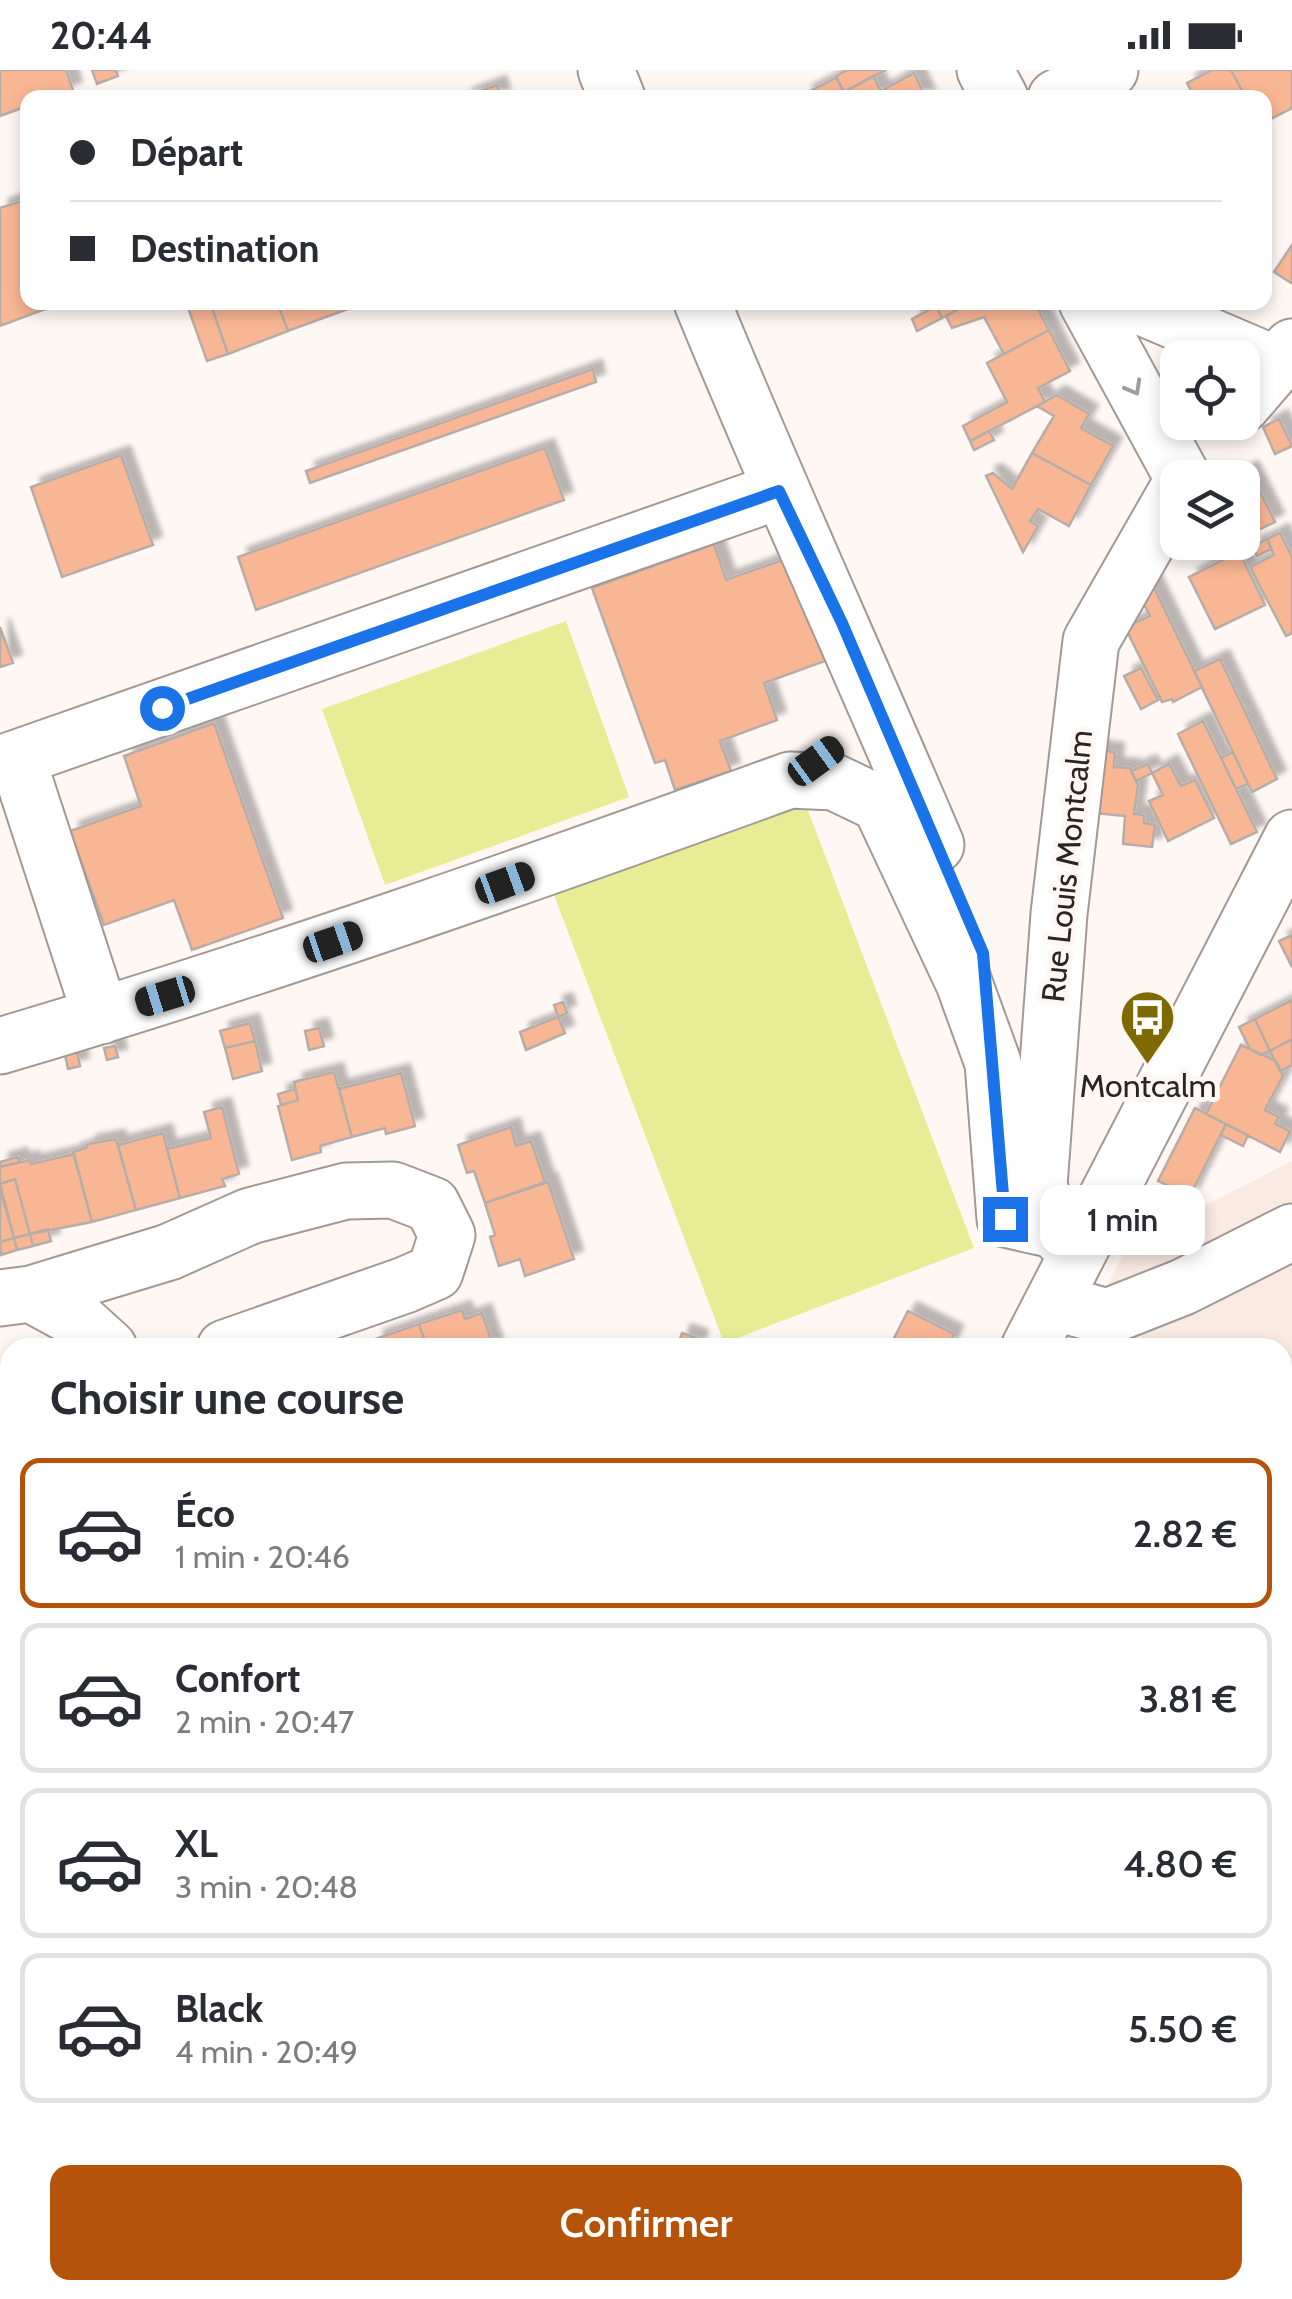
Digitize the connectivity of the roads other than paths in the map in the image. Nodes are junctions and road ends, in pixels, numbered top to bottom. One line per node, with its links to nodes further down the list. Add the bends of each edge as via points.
1 (1110, 70): 2 (street)
2 (1071, 90)
3 (705, 310): 10 (street)
4 (1092, 310): 8 (street, one-way to 8)
5 (1146, 310): 6 (street)
6 (1270, 372)
7 (1214, 440): 9 (street)
8 (1173, 460)
9 (1197, 460)
10 (779, 491): 12 (street); 13 (street)
11 (1160, 520): 20 (street, Rue Louis Montcalm, via 1091,641 1059,914 1040,1186)
12 (877, 707): 14 (street); 18 (street, via 983,953)
13 (8, 761): 16 (street)
14 (790, 780): 16 (street, via 469,896); 18 (street, via 834,782 880,804 964,983)
15 (1292, 838): 20 (street)
16 (101, 1016): 17 (street)
17 (0, 1046)
18 (993, 1063): 20 (street, via 1005,1219)
19 (1291, 1235): 23 (street, via 1183,1287)
20 (1066, 1242): 22 (street)
21 (16, 1296): 24 (street, via 77,1320); 25 (street, via 169,1252 250,1216 346,1191 393,1190 432,1206 447,1236 435,1272)
22 (1041, 1325): 23 (street)
23 (1114, 1332)
24 (98, 1338)
25 (255, 1338)

